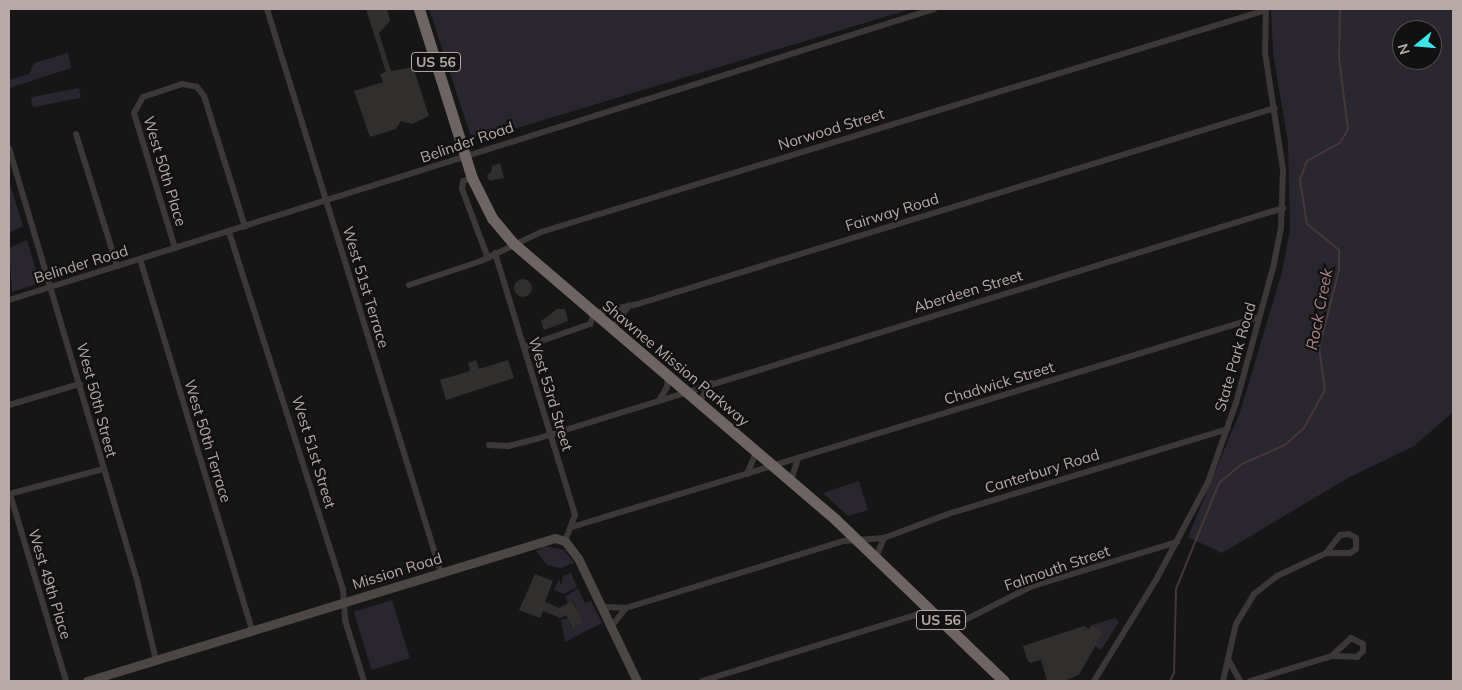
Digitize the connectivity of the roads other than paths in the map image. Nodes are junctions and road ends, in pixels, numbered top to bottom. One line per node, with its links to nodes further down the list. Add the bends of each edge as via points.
1 (267, 9): 10 (street, West 51st Terrace)
2 (419, 9): 8 (highway, Shawnee Mission Parkway / US 56)
3 (934, 9): 8 (street, Belinder Road)
4 (1266, 9): 5 (street, State Park Road, via 1266,52); 14 (street, Norwood Street)
5 (1275, 108): 11 (street, State Park Road, via 1283,158); 23 (street, Fairway Road)
6 (76, 134): 19 (street)
7 (9, 148): 21 (street, West 50th Street)
8 (465, 156): 9 (highway, Shawnee Mission Parkway / US 56); 10 (street, Belinder Road)
9 (472, 178): 14 (highway, Shawnee Mission Parkway / US 56, via 492,218); 17 (street, via 462,181 462,189)
10 (326, 202): 12 (street, Belinder Road); 52 (street, West 51st Terrace)
11 (1283, 208): 25 (street, State Park Road, via 1276,256); 29 (street, Aberdeen Street)
12 (245, 227): 13 (street, Belinder Road); 15 (street, West 50th Place, via 204,96 189,84 166,89 143,97 134,113)
13 (229, 232): 15 (street, Belinder Road); 53 (street, West 51st Street, via 271,354 343,589)
14 (513, 243): 16 (street, Norwood Street); 24 (highway, Shawnee Mission Parkway / US 56)
15 (175, 248): 18 (street, Belinder Road)
16 (495, 253): 17 (street, Norwood Street); 27 (street, West 53rd Street)
17 (488, 258): 20 (street, Norwood Street)
18 (140, 259): 19 (street, Belinder Road); 59 (street, West 50th Terrace)
19 (117, 266): 21 (street, Belinder Road)
20 (409, 285)
21 (51, 287): 22 (street, Belinder Road); 30 (street, West 50th Street)
22 (9, 300)
23 (629, 306): 24 (street, Fairway Road); 26 (street)
24 (594, 314): 26 (highway, Shawnee Mission Parkway / US 56); 27 (street, Fairway Road, via 590,324)
25 (1260, 317): 35 (street, State Park Road); 39 (street, Chadwick Street)
26 (612, 328): 28 (highway, Shawnee Mission Parkway / US 56)
27 (524, 347): 36 (street, West 53rd Street)
28 (668, 376): 31 (highway, Shawnee Mission Parkway / US 56); 32 (street, via 667,388)
29 (712, 383): 31 (street, Aberdeen Street); 33 (street)
30 (80, 384): 34 (street); 41 (street, West 50th Street)
31 (686, 391): 32 (street, Aberdeen Street); 33 (highway, Shawnee Mission Parkway / US 56)
32 (660, 399): 36 (street, Aberdeen Street)
33 (699, 402): 38 (highway, Shawnee Mission Parkway / US 56)
34 (9, 405)
35 (1227, 428): 46 (street, Canterbury Road, via 980,503); 49 (street, State Park Road, via 1208,482)
36 (550, 434): 37 (street, Aberdeen Street, via 516,445); 45 (street, West 53rd Street, via 575,516)
37 (489, 445)
38 (757, 451): 40 (highway, Shawnee Mission Parkway / US 56); 42 (street)
39 (798, 458): 40 (street, Chadwick Street); 43 (street)
40 (774, 466): 42 (street, Chadwick Street); 43 (highway, Shawnee Mission Parkway / US 56)
41 (103, 470): 44 (street); 61 (street, West 50th Street, via 138,584)
42 (747, 474): 45 (street, Chadwick Street)
43 (791, 480): 47 (highway, Shawnee Mission Parkway / US 56)
44 (9, 494): 63 (street, West 49th Place)
45 (572, 527): 48 (street, West 53rd Street)
46 (884, 538): 47 (street, Canterbury Road); 51 (street)
47 (856, 539): 51 (highway, Shawnee Mission Parkway / US 56); 55 (street)
48 (565, 541): 52 (main road, Mission Road, via 544,539); 54 (main road, via 578,558)
49 (1177, 542): 58 (street, Falmouth Street, via 1030,587); 69 (street, State Park Road)
50 (1326, 553): 50 (street, via 1340,535 1349,534 1356,538 1356,549 1350,553); 62 (street, via 1277,576 1254,594 1236,624)
51 (876, 556): 56 (highway, Shawnee Mission Parkway / US 56)
52 (441, 573): 53 (main road, Mission Road)
53 (343, 602): 59 (main road, Mission Road); 65 (street, West 51st Street)
54 (601, 607): 55 (street); 57 (main road)
55 (626, 608): 57 (street)
56 (931, 610): 58 (highway, Shawnee Mission Parkway / US 56); 67 (street)
57 (611, 627): 66 (main road)
58 (949, 628): 68 (highway, Shawnee Mission Parkway / US 56)
59 (252, 630): 61 (main road, Mission Road)
60 (1332, 656): 60 (street, via 1351,638 1363,644 1363,651 1357,657); 72 (street)
61 (156, 660): 64 (main road, Mission Road)
62 (1229, 661): 70 (street); 71 (street)
63 (66, 681)
64 (86, 681)
65 (364, 681)
66 (636, 681)
67 (702, 681)
68 (1004, 681)
69 (1094, 681)
70 (1223, 681)
71 (1240, 681)
72 (1250, 681)

